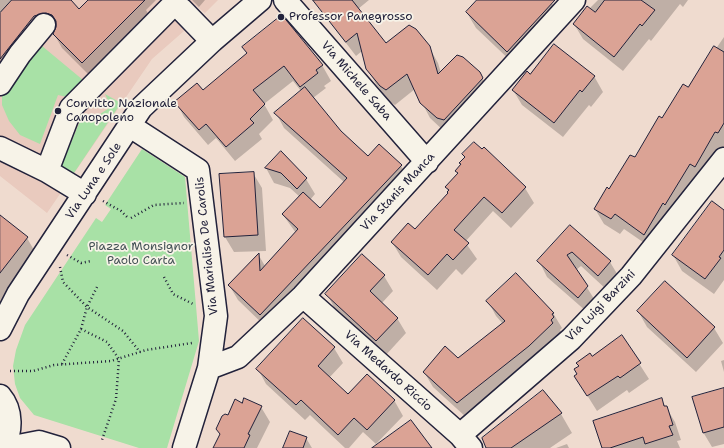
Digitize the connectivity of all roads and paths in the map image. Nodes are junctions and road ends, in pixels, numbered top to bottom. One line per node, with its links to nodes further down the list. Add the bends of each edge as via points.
1 (284, 0): 10 (street, Via Michele Saba)
2 (574, 0): 10 (street, Via Stanis Manca)
3 (255, 1): 5 (street, Via Luna e Sole)
4 (44, 25): 6 (street)
5 (212, 41): 7 (street, Via Luna e Sole, via 141,108); 11 (street, via 181,9 176,6 170,8 70,108)
6 (0, 84)
7 (130, 126): 12 (street, Via Luna e Sole); 30 (street, Via Marialisa De Carolis, via 198,170 216,316)
8 (0, 148): 11 (street)
9 (724, 159): 35 (street, Via Luigi Barzini, via 631,276 571,339)
10 (427, 162): 21 (street, Via Stanis Manca)
11 (47, 171): 12 (street)
12 (94, 197): 14 (path); 24 (street, Via Luna e Sole, via 18,294)
13 (187, 203): 15 (path, via 154,205)
14 (127, 217)
15 (131, 218)
16 (67, 255): 17 (path, via 81,263)
17 (91, 261)
18 (60, 266): 22 (path, via 63,282)
19 (164, 277): 23 (path, via 173,294)
20 (97, 287): 22 (path)
21 (303, 296): 30 (street, Via Stanis Manca, via 238,357); 35 (street, Via Medardo Riccio)
22 (87, 306): 25 (path); 27 (path, via 123,332)
23 (199, 308)
24 (0, 329)
25 (81, 330): 28 (path, via 107,342); 29 (path)
26 (199, 341): 27 (path)
27 (140, 352): 28 (path)
28 (119, 359): 29 (path); 34 (path, via 116,399)
29 (62, 364): 31 (path, via 33,371)
30 (209, 368): 40 (street, Via Marialisa De Carolis)
31 (10, 370)
32 (0, 396): 33 (street)
33 (9, 415): 36 (street); 37 (street, via 8,434)
34 (102, 440)
35 (465, 441)
36 (39, 442): 38 (street); 39 (street)
37 (1, 448)
38 (8, 448)
39 (59, 448)
40 (184, 448)

